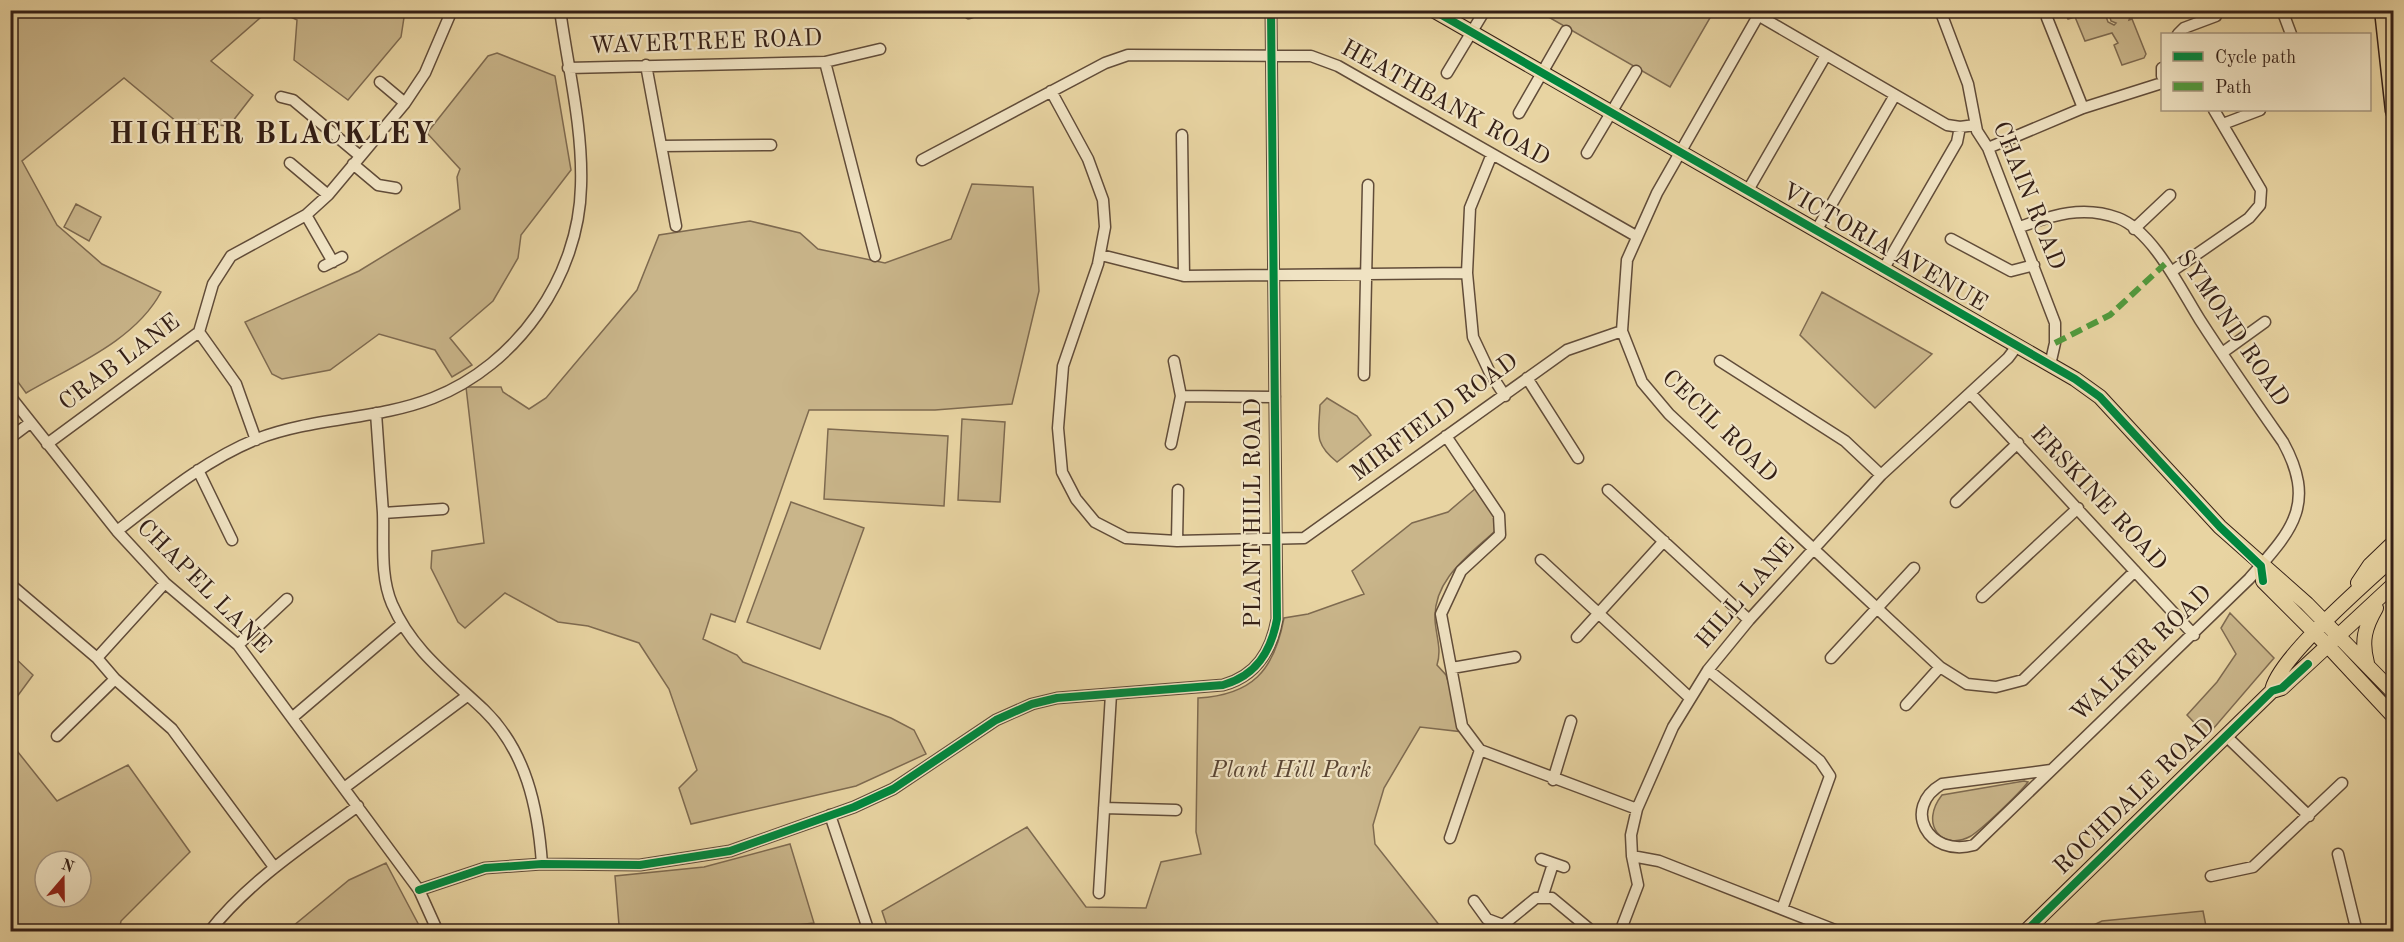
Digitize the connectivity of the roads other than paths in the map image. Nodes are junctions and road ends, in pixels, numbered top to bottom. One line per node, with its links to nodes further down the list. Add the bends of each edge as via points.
1 (452, 10): 31 (street, CRAB LANE, via 425,73)
2 (560, 10): 22 (street)
3 (1270, 10): 19 (street, PLANT HILL ROAD)
4 (1433, 10): 14 (main road, VICTORIA AVENUE)
5 (1485, 10): 14 (street)
6 (1940, 10): 39 (street, CHAIN ROAD, via 1968,84)
7 (2282, 10): 16 (street)
8 (2383, 10): 33 (highway)
9 (2388, 10): 33 (highway)
10 (1754, 13): 18 (street); 46 (street, CECIL ROAD)
11 (2047, 18): 32 (street)
12 (2212, 20): 15 (street)
13 (1566, 31): 25 (street)
14 (1471, 33): 24 (street); 25 (main road, VICTORIA AVENUE)
15 (2179, 33)
16 (2291, 33)
17 (880, 49): 20 (street, WAVERTREE ROAD)
18 (1826, 55): 29 (street); 53 (street)
19 (1271, 56): 28 (street, HEATHBANK ROAD, via 1128,55); 47 (street, HEATHBANK ROAD, via 1311,56 1333,63); 70 (street, PLANT HILL ROAD)
20 (825, 62): 21 (street, WAVERTREE ROAD); 64 (street)
21 (646, 65): 22 (street, WAVERTREE ROAD); 43 (street)
22 (568, 68): 88 (street, via 581,154 581,187 572,240 552,290 517,339 473,378 433,398)
23 (1636, 71): 37 (street)
24 (1448, 73)
25 (1542, 74): 36 (street); 37 (main road, VICTORIA AVENUE)
26 (380, 82): 31 (street)
27 (2161, 83): 32 (street)
28 (1051, 91): 49 (street, HEATHBANK ROAD); 63 (street, MIRFIELD ROAD, via 1088,159 1103,200)
29 (1895, 95): 40 (street, via 1947,124); 60 (street)
30 (281, 97): 48 (street, via 293,100)
31 (405, 103): 48 (street, CRAB LANE)
32 (2083, 108): 44 (street)
33 (2394, 110)
34 (2215, 111): 38 (street)
35 (2257, 111): 38 (street)
36 (1519, 113)
37 (1610, 114): 45 (street); 46 (main road, VICTORIA AVENUE)
38 (2223, 124): 68 (street, via 2260,190 2260,205 2249,218)
39 (1976, 125): 40 (street); 44 (street, CHAIN ROAD)
40 (1960, 127): 67 (street, via 1957,142)
41 (1182, 135): 71 (street)
42 (771, 145): 43 (street)
43 (661, 147): 57 (street)
44 (1988, 148): 58 (street, CHAIN ROAD)
45 (1587, 153)
46 (1679, 153): 53 (main road, VICTORIA AVENUE); 61 (street, CECIL ROAD)
47 (1492, 154): 61 (street, HEATHBANK ROAD); 69 (street, via 1470,208)
48 (357, 160): 52 (street, via 378,185); 54 (street, CRAB LANE)
49 (922, 160)
50 (290, 163): 54 (street)
51 (1368, 185): 72 (street)
52 (396, 188)
53 (1747, 192): 60 (main road, VICTORIA AVENUE)
54 (328, 195): 56 (street, CRAB LANE)
55 (2170, 195): 59 (street)
56 (306, 214): 65 (street); 75 (street, CRAB LANE, via 231,256 213,284)
57 (676, 226)
58 (2020, 226): 59 (street, SYMOND ROAD, via 2064,212 2095,212 2120,218); 66 (street, CHAIN ROAD)
59 (2134, 229): 68 (street, SYMOND ROAD)
60 (1816, 231): 67 (main road, VICTORIA AVENUE)
61 (1635, 236): 74 (street, CECIL ROAD, via 1624,271)
62 (1951, 239): 66 (street, via 2011,271)
63 (1101, 255): 71 (street); 108 (street, MIRFIELD ROAD, via 1063,366 1058,428 1062,472 1076,499 1095,522 1126,538)
64 (875, 256)
65 (333, 262)
66 (2034, 265): 80 (street, CHAIN ROAD, via 2055,323)
67 (1883, 270): 76 (main road, VICTORIA AVENUE)
68 (2171, 272): 77 (street, SYMOND ROAD)
69 (1467, 273): 72 (street); 86 (street, via 1473,337)
70 (1273, 275): 71 (street); 72 (street); 87 (street, PLANT HILL ROAD)
71 (1184, 276)
72 (1367, 276): 81 (street)
73 (2265, 322): 77 (street)
74 (1622, 331): 82 (street, MIRFIELD ROAD, via 1567,350); 111 (street, CECIL ROAD, via 1642,382 1669,414)
75 (199, 332): 92 (street, via 236,384); 94 (street, CRAB LANE)
76 (2017, 346): 80 (main road, VICTORIA AVENUE); 83 (street, HILL LANE)
77 (2222, 352): 114 (street, SYMOND ROAD, via 2283,442 2297,477 2298,503 2291,527)
78 (1174, 361): 85 (street)
79 (1720, 361): 98 (street, via 1845,441)
80 (2050, 364): 114 (main road, VICTORIA AVENUE, via 2100,397)
81 (1365, 375)
82 (1527, 378): 86 (street, MIRFIELD ROAD); 96 (street)
83 (1970, 393): 93 (street, ERSKINE ROAD); 98 (street, HILL LANE)
84 (10, 396): 89 (street, CHAPEL LANE)
85 (1180, 396): 87 (street); 95 (street)
86 (1505, 396): 90 (street, MIRFIELD ROAD)
87 (1275, 397): 107 (street, PLANT HILL ROAD)
88 (376, 413): 92 (street, via 324,421); 104 (street)
89 (30, 423): 91 (street); 94 (street, CHAPEL LANE)
90 (1446, 436): 107 (street, MIRFIELD ROAD, via 1304,538); 139 (street, via 1499,515 1500,535 1461,571 1441,614)
91 (10, 438)
92 (256, 440): 97 (street)
93 (2018, 443): 101 (street); 102 (street, ERSKINE ROAD)
94 (47, 444): 105 (street, CHAPEL LANE)
95 (1171, 444)
96 (1578, 458)
97 (198, 470): 105 (street); 106 (street)
98 (1881, 475): 111 (street, HILL LANE)
99 (1178, 490): 108 (street)
100 (1608, 490): 109 (street)
101 (1956, 502)
102 (2078, 508): 118 (street, ERSKINE ROAD); 122 (street)
103 (443, 509): 104 (street)
104 (383, 513): 128 (street, via 384,575)
105 (117, 531): 119 (street, CHAPEL LANE)
106 (232, 540)
107 (1276, 540): 108 (street, MIRFIELD ROAD); 143 (street, PLANT HILL ROAD, via 1277,619 1271,645 1253,669 1223,685)
108 (1177, 541)
109 (1664, 542): 126 (street); 127 (street)
110 (2394, 542): 124 (main road, via 2370,565)
111 (1815, 547): 125 (street, CECIL ROAD); 127 (street, HILL LANE)
112 (2394, 556): 117 (main road)
113 (1541, 560): 126 (street)
114 (2261, 566): 129 (main road, VICTORIA AVENUE, via 2271,570); 130 (street, WALKER ROAD); 132 (main road, VICTORIA AVENUE, via 2263,581)
115 (2394, 566): 117 (main road)
116 (1914, 568): 125 (street)
117 (2380, 570): 124 (main road)
118 (2135, 571): 130 (street, ERSKINE ROAD); 138 (street, CECIL ROAD, via 2023,680 1996,687 1966,684)
119 (165, 583): 133 (street, CHAPEL LANE); 135 (street)
120 (10, 584): 135 (street)
121 (2389, 588): 129 (main road); 137 (main road, via 2364,630)
122 (1982, 597)
123 (287, 599): 133 (street)
124 (2343, 605): 129 (main road)
125 (1877, 608): 136 (street); 138 (street, CECIL ROAD)
126 (1597, 614): 131 (street); 145 (street)
127 (1749, 620): 140 (street, HILL LANE)
128 (402, 624): 144 (street, via 426,657); 147 (street)
129 (2332, 629): 132 (main road); 132 (main road); 137 (main road, VICTORIA AVENUE)
130 (2194, 635): 153 (street, WALKER ROAD)
131 (1577, 637)
132 (2322, 639): 148 (main road, VICTORIA AVENUE); 151 (main road, ROCHDALE ROAD, via 2273,680 2272,691)
133 (238, 645): 147 (street, CHAPEL LANE)
134 (1515, 657): 139 (street)
135 (97, 658): 141 (street)
136 (1831, 658)
137 (2368, 666): 142 (main road, VICTORIA AVENUE)
138 (1941, 667): 146 (street)
139 (1452, 668): 152 (street, via 1462,726)
140 (1707, 670): 145 (street, HILL LANE); 174 (street, via 1820,762 1830,776)
141 (115, 679): 150 (street); 168 (street, via 172,729)
142 (2394, 693)
143 (1111, 694): 158 (street); 161 (street, PLANT HILL ROAD, via 1057,698 1014,710 893,789)
144 (468, 696): 156 (street); 167 (street, via 494,721 521,763 539,819)
145 (1689, 698): 159 (street, HILL LANE)
146 (1906, 705)
147 (293, 717): 156 (street, CHAPEL LANE)
148 (2394, 717)
149 (1571, 721): 154 (street)
150 (57, 736)
151 (2226, 736): 162 (street); 181 (main road, ROCHDALE ROAD)
152 (1480, 750): 154 (street); 163 (street)
153 (2051, 770): 153 (street, WALKER ROAD, via 1974,845 1952,849 1943,846 1924,827 1924,806 1934,789 1942,784)
154 (1553, 780): 159 (street)
155 (2342, 783): 162 (street)
156 (344, 788): 157 (street, CHAPEL LANE)
157 (358, 806): 168 (street); 170 (street, CHAPEL LANE)
158 (1104, 808): 160 (street); 171 (street)
159 (1637, 809): 165 (street, HILL LANE, via 1631,835)
160 (1176, 810)
161 (830, 815): 167 (street, PLANT HILL ROAD, via 730,851 684,860 640,865); 177 (street)
162 (2309, 816): 169 (street, via 2253,867)
163 (1450, 838)
164 (2338, 854): 182 (street)
165 (1632, 856): 174 (street, via 1659,861); 179 (street, HILL LANE, via 1638,885)
166 (1541, 859): 172 (street, via 1558,865)
167 (542, 864): 170 (street, PLANT HILL ROAD, via 485,868)
168 (274, 867): 175 (street)
169 (2211, 876)
170 (419, 890): 176 (street, CHAPEL LANE)
171 (1099, 893)
172 (1542, 898): 173 (street, via 1536,898 1503,925 1487,919); 178 (street, via 1552,898)
173 (1474, 901)
174 (1782, 909): 180 (street)
175 (209, 932)
176 (438, 932)
177 (869, 932)
178 (1593, 932)
179 (1620, 932)
180 (1840, 932)
181 (2025, 932)
182 (2357, 932)

